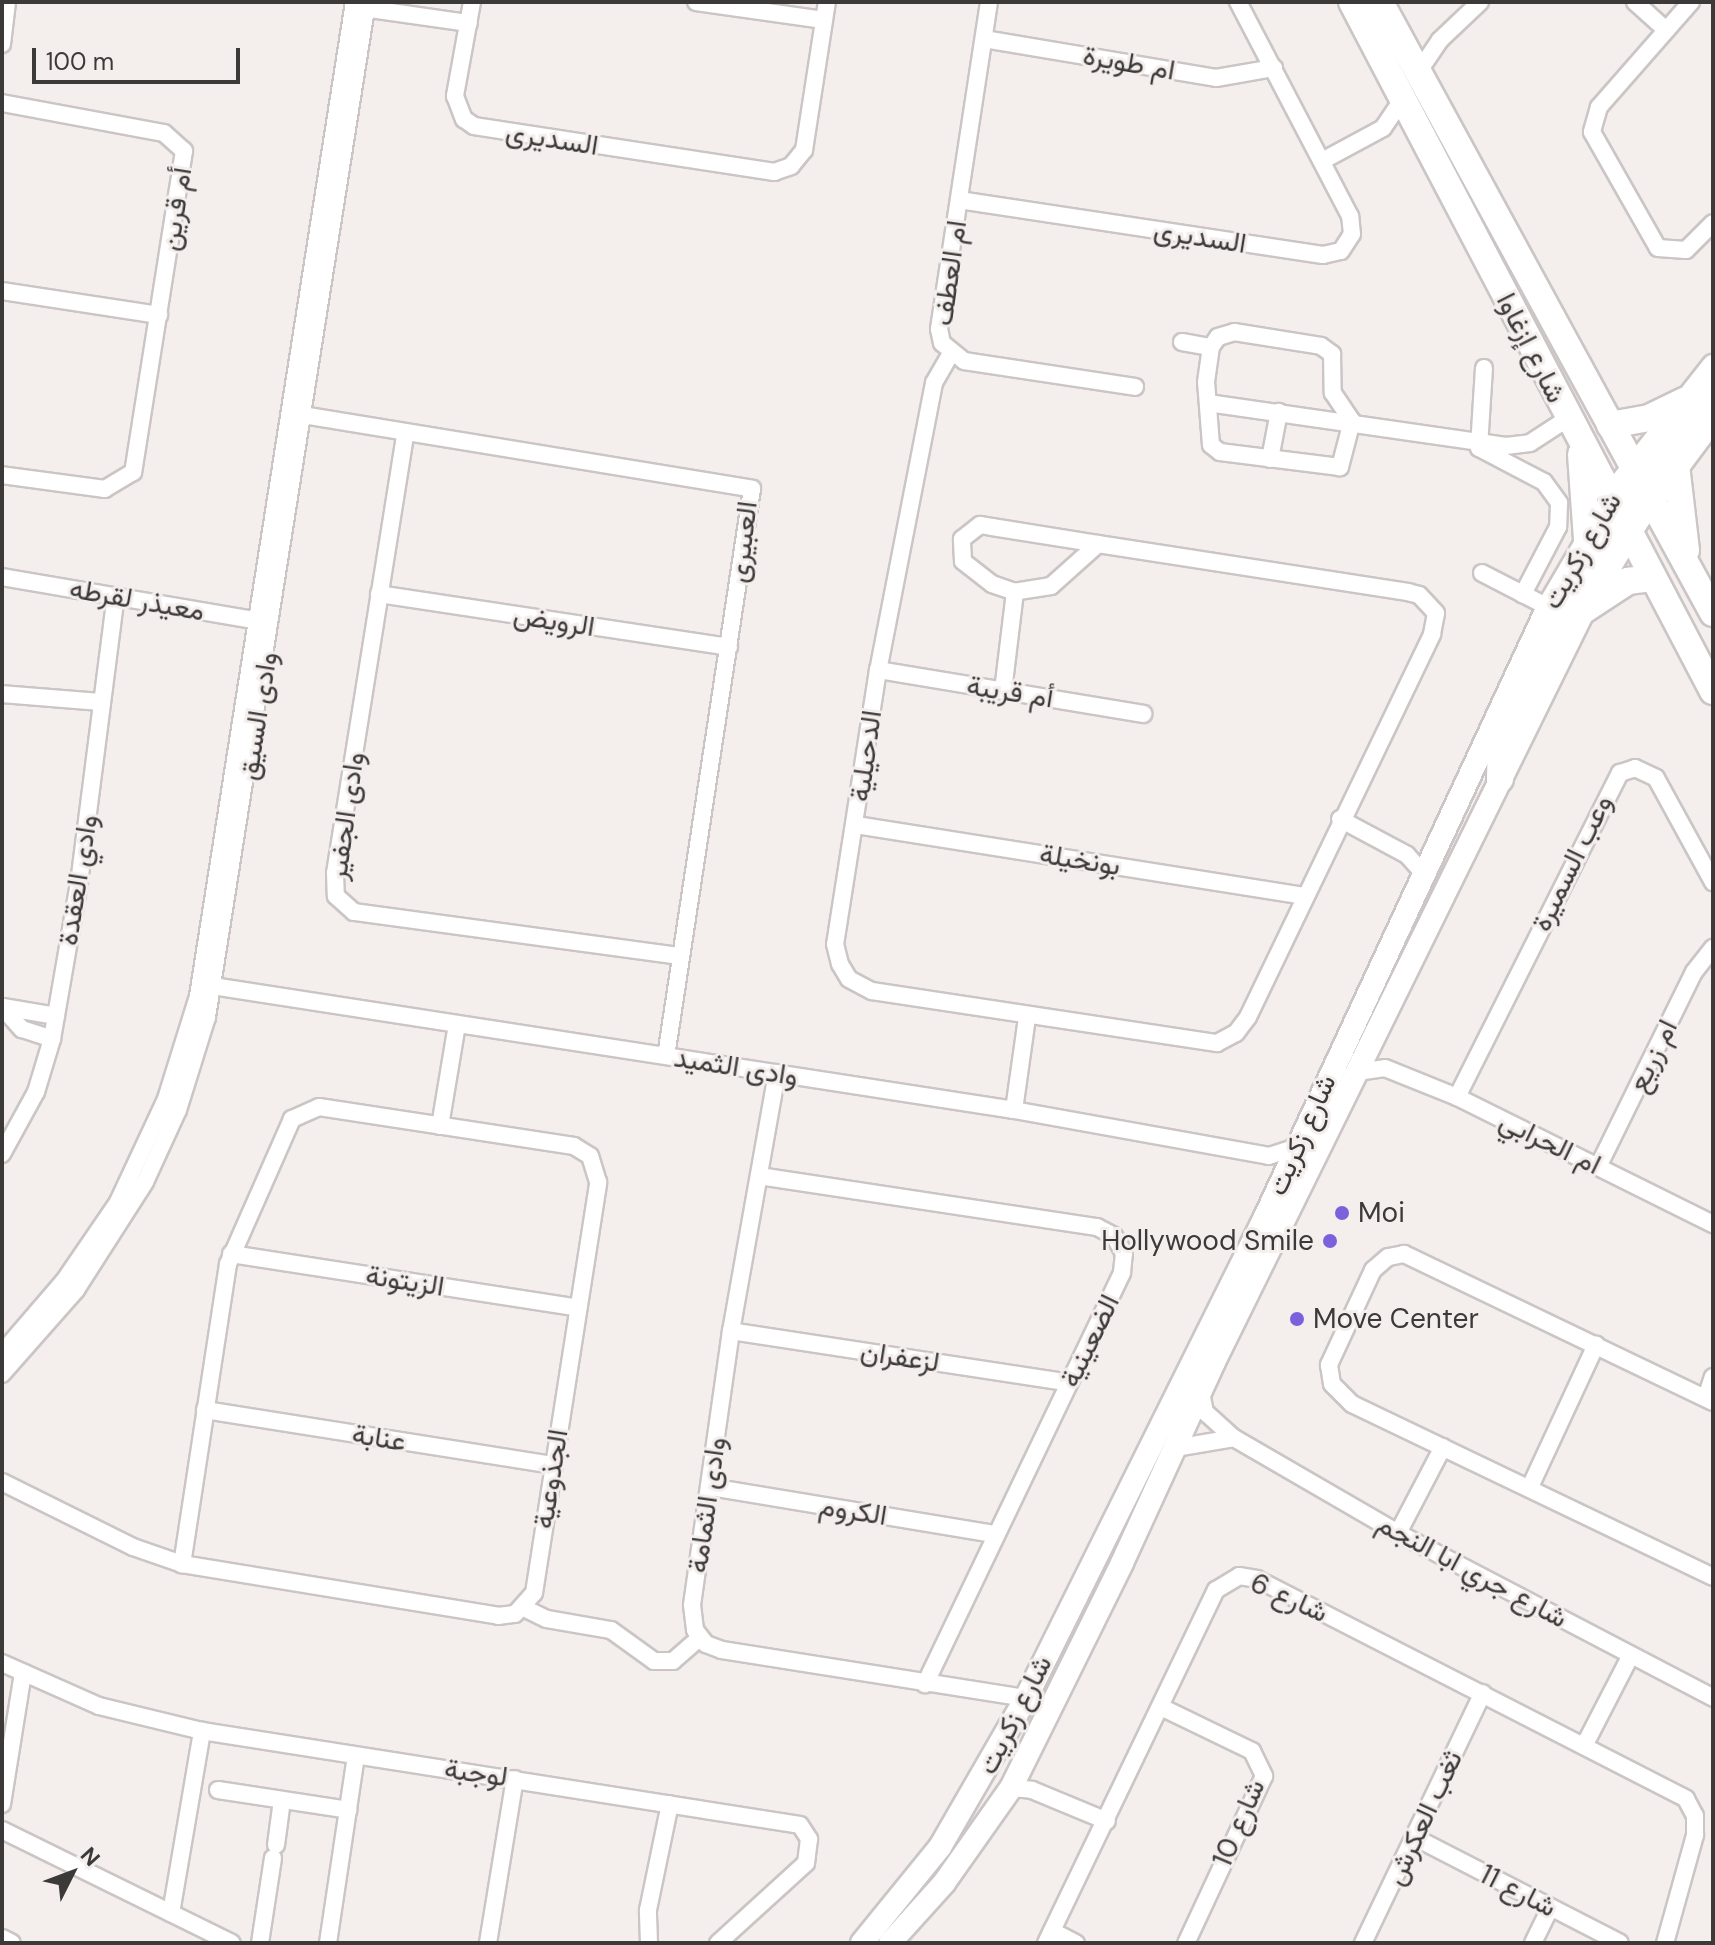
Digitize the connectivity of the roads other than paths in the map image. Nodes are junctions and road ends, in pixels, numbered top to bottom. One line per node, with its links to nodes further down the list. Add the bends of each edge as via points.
1 (7, 2): 19 (street)
2 (472, 2): 14 (street, السديرى)
3 (696, 2): 13 (street)
4 (827, 2): 13 (street)
5 (989, 2): 16 (street, ام العطف)
6 (1238, 2): 20 (street, السديرى)
7 (1352, 2): 22 (main road, شارع إزغاوا)
8 (1380, 2): 18 (main road, شارع إزغاوا)
9 (1480, 2): 17 (street)
10 (1635, 2): 15 (street)
11 (1691, 2): 15 (street)
12 (360, 5): 14 (street); 42 (street, وادى السيق)
13 (824, 20): 14 (street, السديرى, via 804,150 786,169 769,172 474,126 457,108 455,96)
14 (469, 23)
15 (1666, 30): 28 (street, via 1599,107 1594,138 1658,248 1686,250)
16 (984, 39): 20 (street, ام طويرة, via 1216,78); 27 (street, ام العطف)
17 (1440, 40): 18 (street, via 1420,45); 21 (street)
18 (1401, 41): 21 (main road, شارع إزغاوا)
19 (2, 44)
20 (1274, 68): 26 (street, السديرى)
21 (1417, 74): 46 (main road, شارع إزغاوا)
22 (1403, 98): 24 (street); 25 (main road, شارع إزغاوا)
23 (2, 103): 30 (street, أم قرين, via 164,133 177,140 184,151)
24 (1383, 128): 25 (street); 26 (street)
25 (1418, 129): 32 (main road, شارع إزغاوا)
26 (1322, 161): 27 (street, السديرى, via 1353,225 1346,246 1330,255)
27 (959, 200): 34 (street, ام العطف, via 939,329)
28 (1713, 223)
29 (2, 291): 30 (street)
30 (159, 315): 52 (street, أم قرين, via 133,472 105,489)
31 (1182, 342): 33 (street)
32 (1530, 345): 43 (main road, شارع إزغاوا); 53 (main road, via 1557,371)
33 (1211, 347): 40 (street); 45 (street, via 1218,337 1234,332 1325,348 1334,359 1335,399)
34 (950, 355): 37 (street, ام العطف); 70 (street, الدحيلية, via 934,383)
35 (1713, 366): 39 (main road, شارع زكريت)
36 (1484, 368): 48 (street)
37 (1135, 387)
38 (1713, 389): 53 (main road)
39 (1684, 401): 46 (main road, via 1649,418); 53 (main road, شارع زكريت)
40 (1208, 403): 41 (street); 50 (street, via 1207,437 1215,450)
41 (1279, 412): 45 (street); 50 (street)
42 (297, 414): 47 (street, العبيرى); 67 (street, وادى السيق)
43 (1567, 419): 48 (street, via 1522,445); 49 (main road, شارع إزغاوا)
44 (1713, 420): 51 (main road, شارع زكريت)
45 (1352, 421): 48 (street); 50 (street, via 1345,461 1337,469)
46 (1610, 425): 53 (main road, شارع إزغاوا)
47 (405, 436): 61 (street, وادى الجفير); 68 (street, العبيرى, via 752,489)
48 (1477, 439): 62 (street, via 1489,457 1544,482 1559,503 1558,527)
49 (1580, 443): 53 (main road, شارع إزغاوا); 54 (main road)
50 (1270, 459)
51 (1676, 465): 53 (main road, شارع زكريت); 56 (main road)
52 (2, 475)
53 (1630, 500): 54 (main road, شارع زكريت); 56 (main road, شارع إزغاوا); 59 (main road, شارع إزغاوا); 65 (main road, شارع زكريت); 69 (main road); 76 (main road, via 1501,739)
54 (1587, 539): 64 (main road, شارع زكريت)
55 (1098, 544): 60 (street, via 1051,586); 60 (street, الدحيلية, via 980,525 969,530 959,550 963,561 992,584); 77 (street, الدحيلية, via 1408,592 1430,603 1436,613 1432,634)
56 (1688, 565): 66 (main road, شارع إزغاوا)
57 (1482, 573): 62 (street)
58 (2, 577): 63 (street, معيذر لقرطه)
59 (1653, 578): 65 (main road, via 1628,581); 72 (main road, شارع إزغاوا)
60 (1015, 592): 71 (street)
61 (379, 594): 68 (street, الرويض); 83 (street, وادى الجفير, via 335,873 336,896 354,912)
62 (1523, 594): 64 (street)
63 (116, 596): 67 (street, معيذر لقرطه); 74 (street, وادي العقدة)
64 (1548, 607): 79 (main road, شارع زكريت)
65 (1584, 610): 76 (main road, شارع زكريت)
66 (1713, 613)
67 (265, 622): 84 (street, وادى السيق)
68 (729, 647): 83 (street, العبيرى)
69 (1713, 654)
70 (878, 670): 71 (street, أم قريبة); 78 (street, الدحيلية)
71 (1003, 691): 75 (street, أم قريبة)
72 (1713, 691)
73 (2, 694): 74 (street)
74 (102, 702): 86 (street, وادي العقدة)
75 (1143, 714)
76 (1500, 779): 90 (main road, شارع زكريت)
77 (1340, 819): 79 (street); 81 (street, الدحيلية)
78 (856, 825): 81 (street, بونخيلة); 87 (street, الدحيلية, via 835,944 849,979 872,991)
79 (1428, 866): 98 (main road, شارع زكريت)
80 (1713, 882): 95 (street, وعب السميرة, via 1656,778 1635,768 1614,778)
81 (1305, 896): 87 (street, الدحيلية, via 1248,1017 1227,1039 1202,1043)
82 (1713, 948): 101 (street, ام زريع, via 1694,972)
83 (678, 956): 91 (street, العبيرى)
84 (208, 986): 88 (street, وادى الثميد); 109 (street, وادى السيق, via 166,1099 118,1202 64,1281); 110 (street, وادى السيق, via 189,1080 145,1182 76,1290)
85 (2, 1007): 86 (street); 89 (street, via 22,1029)
86 (56, 1016): 89 (street, وادي العقدة)
87 (1027, 1017): 96 (street)
88 (457, 1024): 91 (street, وادى الثميد); 97 (street)
89 (52, 1039): 99 (street, وادي العقدة, via 36,1092)
90 (1371, 1042): 92 (street); 93 (main road, شارع زكريت)
91 (666, 1056): 94 (street, وادى الثميد)
92 (1385, 1068): 93 (street); 95 (street, ام الحرابي)
93 (1357, 1072): 113 (main road, شارع زكريت)
94 (777, 1073): 96 (street, وادى الثميد); 102 (street, وادى الثمامة)
95 (1457, 1097): 101 (street, ام الحرابي)
96 (1014, 1110): 100 (street, وادى الثميد)
97 (440, 1126): 105 (street, الجذوعية, via 319,1107 299,1112 286,1127); 106 (street, الجذوعية, via 574,1146 590,1156 598,1182)
98 (1296, 1147): 100 (street, وادى الثميد); 103 (main road, شارع زكريت)
99 (2, 1154)
100 (1269, 1156): 103 (street)
101 (1598, 1167): 104 (street, ام الحرابي)
102 (759, 1176): 107 (street, وادى الثمامة); 112 (street, الضعينية, via 1106,1230 1120,1244 1122,1273)
103 (1284, 1176): 135 (main road, شارع زكريت)
104 (1713, 1224)
105 (231, 1254): 106 (street, الزيتونة); 115 (street, الجذوعية)
106 (578, 1308): 119 (street, الجذوعية)
107 (731, 1331): 112 (street, لزعفران); 121 (street, وادى الثمامة)
108 (1596, 1345): 114 (street); 117 (street, via 1412,1255 1383,1260 1331,1356 1332,1384 1352,1404); 122 (street)
109 (2, 1353)
110 (2, 1374)
111 (1713, 1377): 114 (street)
112 (1069, 1383): 124 (street, الضعينية)
113 (1201, 1392): 116 (street, شارع جري ابا النجم, via 1205,1412); 118 (main road, شارع زكريت)
114 (1709, 1400)
115 (205, 1410): 119 (street, عنابة); 125 (street, الجذوعية)
116 (1234, 1438): 118 (street); 123 (street, شارع جري ابا النجم)
117 (1443, 1447): 122 (street); 123 (street)
118 (1175, 1448): 141 (main road, شارع زكريت)
119 (554, 1465): 127 (street, الجذوعية, via 534,1593)
120 (2, 1482): 125 (street, via 121,1541)
121 (710, 1487): 124 (street, الكروم); 128 (street, وادى الثمامة, via 692,1605)
122 (1530, 1487): 126 (street)
123 (1398, 1533): 129 (street, شارع جري ابا النجم)
124 (995, 1534): 132 (street, الضعينية)
125 (182, 1564): 127 (street, via 498,1616)
126 (1713, 1577)
127 (524, 1608): 128 (street, via 547,1619 611,1630 654,1661 673,1661)
128 (699, 1638): 132 (street, via 722,1650)
129 (1631, 1655): 134 (street, شارع جري ابا النجم); 138 (street)
130 (2, 1663): 131 (street, لوجبة)
131 (23, 1673): 137 (street, لوجبة, via 99,1706); 144 (street)
132 (925, 1684): 135 (street, via 995,1693)
133 (1483, 1693): 136 (street, شارع 6, via 1257,1579 1239,1576 1216,1590); 138 (street, شارع 6); 149 (street, ثغب العكرش)
134 (1713, 1698)
135 (1021, 1707): 161 (main road, شارع زكريت, via 940,1847)
136 (1163, 1708): 147 (street, شارع 6); 164 (street, شارع 10, via 1252,1751 1264,1776)
137 (202, 1731): 139 (street, لوجبة); 151 (street)
138 (1584, 1746): 168 (street, شارع 6, via 1678,1793 1695,1816 1695,1835)
139 (356, 1756): 140 (street, لوجبة); 146 (street)
140 (515, 1779): 145 (street, لوجبة); 158 (street)
141 (1020, 1784): 147 (street); 162 (main road, شارع زكريت)
142 (218, 1790): 143 (street)
143 (282, 1800): 146 (street); 156 (street)
144 (2, 1804)
145 (670, 1804): 159 (street, via 648,1910); 160 (street, لوجبة, via 793,1821 809,1839 806,1863)
146 (348, 1810): 157 (street)
147 (1107, 1821): 152 (street, شارع 6)
148 (2, 1830): 151 (street)
149 (1416, 1838): 150 (street, شارع 11); 165 (street, ثغب العكرش)
150 (1550, 1908): 166 (street); 167 (street, شارع 11)
151 (171, 1913): 155 (street)
152 (1049, 1937): 163 (street)
153 (2, 1938): 154 (street)
154 (12, 1943)
155 (232, 1943)
156 (260, 1943)
157 (328, 1943)
158 (488, 1943)
159 (649, 1943)
160 (718, 1943)
161 (862, 1943)
162 (890, 1943)
163 (1076, 1943)
164 (1186, 1943)
165 (1363, 1943)
166 (1533, 1943)
167 (1620, 1943)
168 (1665, 1943)

